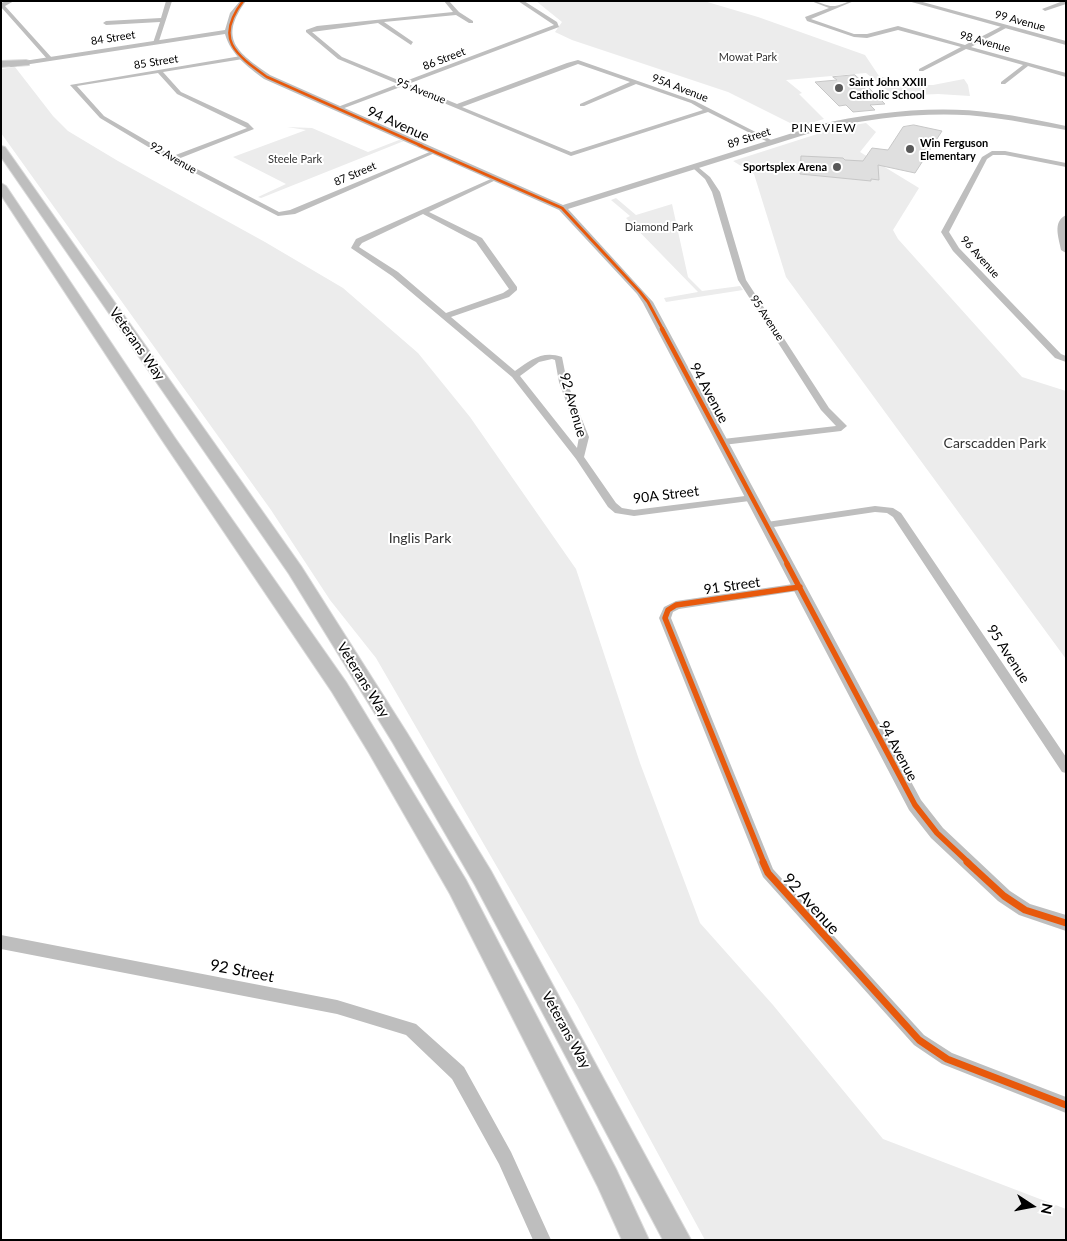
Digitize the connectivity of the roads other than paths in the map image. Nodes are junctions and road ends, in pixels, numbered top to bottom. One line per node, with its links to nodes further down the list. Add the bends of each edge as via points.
1 (12, 1): 10 (street)
2 (169, 1): 15 (street)
3 (243, 1): 20 (street, via 234,12)
4 (446, 1): 13 (street)
5 (520, 1): 38 (street, 86 Street, via 557,26)
6 (813, 1): 11 (street)
7 (852, 1): 11 (street)
8 (911, 1): 19 (street, 99 Avenue)
9 (1066, 2): 12 (street)
10 (2, 5): 28 (street)
11 (834, 8): 14 (street)
12 (1045, 9)
13 (457, 13): 16 (street); 17 (street)
14 (807, 18): 22 (street)
15 (162, 20): 18 (street); 23 (street)
16 (380, 22): 25 (street); 38 (street, 95 Avenue, via 308,32 333,54)
17 (471, 22)
18 (106, 23)
19 (1004, 26): 24 (street, 99 Avenue); 26 (street)
20 (229, 32): 21 (street); 21 (street); 27 (street, 94 Avenue)
21 (212, 35): 23 (street, 84 Street)
22 (858, 36): 26 (street, 98 Avenue, via 898,28)
23 (156, 43): 28 (street, 84 Street)
24 (1066, 43)
25 (411, 44)
26 (964, 46): 30 (street, 98 Avenue); 32 (street)
27 (241, 58): 33 (street, 85 Street); 41 (street, 94 Avenue, via 267,78)
28 (50, 59): 29 (street, 84 Street)
29 (26, 63): 31 (main road)
30 (1026, 64): 34 (street, 98 Avenue); 36 (street)
31 (1, 65)
32 (921, 70)
33 (159, 71): 37 (street, 85 Street); 47 (street, via 179,92 250,127 246,132)
34 (1066, 75)
35 (636, 82): 39 (street); 40 (street, 95A Avenue, via 576,62); 42 (street, 95A Avenue)
36 (1003, 83)
37 (73, 85): 47 (street, 92 Avenue, via 102,117)
38 (404, 85): 40 (street, 95 Avenue); 41 (street, 86 Street)
39 (582, 105)
40 (458, 106): 42 (street, 95 Avenue, via 571,154)
41 (337, 109): 46 (street, 94 Avenue)
42 (709, 110): 44 (street, 95A Avenue)
43 (1066, 128): 44 (street, 89 Street, via 983,114 933,112 849,120)
44 (772, 142): 49 (street, 89 Street)
45 (1, 149): 72 (main road, Veterans Way, via 295,570 400,738 483,878)
46 (434, 152): 50 (street, 94 Avenue); 54 (street, 87 Street)
47 (172, 159): 54 (street, 92 Avenue, via 271,212)
48 (1066, 165): 58 (street, 96 Avenue, via 992,153 984,158 945,232 970,264 1058,356)
49 (696, 168): 52 (street, 89 Street); 60 (street, 95 Avenue, via 708,178 716,192 742,280 826,410 842,426)
50 (496, 179): 52 (street, 94 Avenue); 53 (street)
51 (1, 186): 71 (main road, Veterans Way, via 169,440 339,687 376,748 458,887)
52 (562, 208): 60 (street, 94 Avenue, via 648,302)
53 (424, 212): 57 (street, 92 Avenue, via 359,241 355,246 358,252 390,270); 57 (street, via 479,240 513,284 513,290 506,295)
54 (284, 214)
55 (1066, 218): 56 (street, via 1061,229)
56 (1066, 250)
57 (444, 316): 59 (street, 92 Avenue)
58 (1066, 359)
59 (515, 375): 61 (street, 92 Avenue); 61 (street, 92 Avenue, via 540,357 559,359 563,382 584,437)
60 (723, 442): 62 (street, 94 Avenue)
61 (579, 457): 62 (street, 90A Street, via 612,505 623,512 634,514)
62 (753, 498): 63 (street, 94 Avenue)
63 (767, 525): 64 (street, 94 Avenue); 66 (street, 95 Avenue, via 875,509 889,510 900,518)
64 (800, 587): 65 (street, 91 Street, via 682,604); 67 (street, 94 Avenue, via 905,790 925,820 1004,896 1025,910)
65 (668, 610): 69 (street, 92 Avenue, via 666,623 773,881 907,1028 931,1049 947,1059)
66 (1066, 768)
67 (1066, 923)
68 (1, 942): 70 (street, 92 Street, via 337,1008 411,1030 458,1073 505,1158)
69 (1066, 1105)
70 (542, 1240)
71 (636, 1240)
72 (678, 1240)

